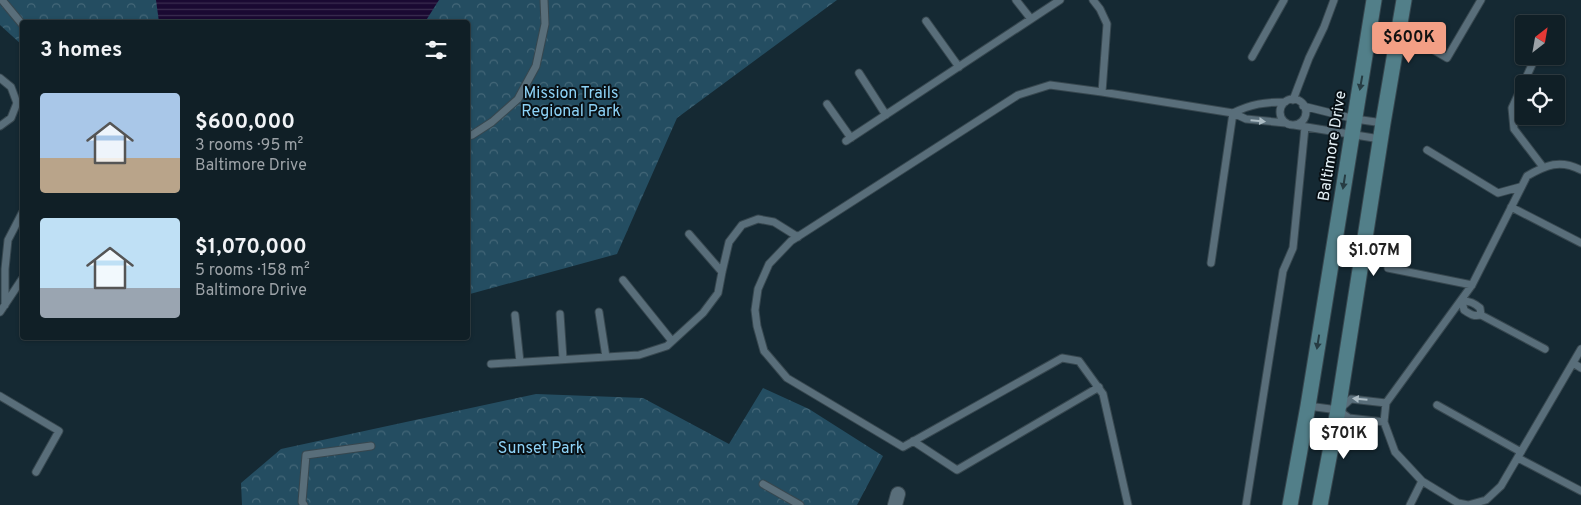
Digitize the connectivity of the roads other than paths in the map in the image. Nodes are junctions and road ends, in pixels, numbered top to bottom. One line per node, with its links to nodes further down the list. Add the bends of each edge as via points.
1 (2, 0): 13 (lane)
2 (544, 0): 33 (lane, via 545,24 536,66 518,99 492,122)
3 (1016, 0): 11 (lane)
4 (1060, 0): 11 (lane)
5 (1094, 0): 20 (lane, via 1107,24)
6 (1284, 0): 15 (lane)
7 (1334, 0): 21 (lane)
8 (1374, 0): 26 (main road, Baltimore Drive, one-way to 26)
9 (1404, 0): 14 (main road)
10 (1481, 0): 14 (lane, via 1448,58)
11 (1031, 19): 17 (lane)
12 (926, 21): 17 (lane)
13 (20, 22)
14 (1399, 30): 28 (main road)
15 (1252, 58)
16 (1532, 65): 36 (lane, via 1512,108 1514,129)
17 (959, 67): 25 (lane)
18 (859, 74): 25 (lane)
19 (0, 78): 30 (lane, via 11,88 17,103 11,118)
20 (1102, 92): 24 (lane); 42 (lane, via 1050,85 1018,96)
21 (1289, 101): 23 (lane, via 1300,102); 24 (lane, via 1267,102); 27 (lane, via 1280,108 1282,120)
22 (827, 104): 25 (lane, via 849,140)
23 (1304, 106): 26 (lane); 29 (lane, via 1304,118)
24 (1233, 112): 27 (lane, one-way to 27, via 1246,119); 44 (lane)
25 (886, 115)
26 (1355, 119): 28 (lane); 32 (main road, Baltimore Drive)
27 (1286, 123): 29 (lane)
28 (1383, 123): 34 (main road)
29 (1294, 125): 31 (lane)
30 (0, 126)
31 (1305, 127): 32 (lane); 83 (lane, via 1293,248 1284,271)
32 (1352, 134): 34 (lane); 69 (main road, Baltimore Drive, one-way to 69)
33 (470, 136)
34 (1380, 139): 70 (main road)
35 (1427, 150): 38 (lane, via 1498,193)
36 (1543, 167): 37 (lane, via 1557,164); 38 (lane, via 1527,176)
37 (1581, 170)
38 (1520, 187): 39 (lane)
39 (1511, 207): 43 (lane); 49 (lane)
40 (20, 216): 51 (lane, via 8,240)
41 (690, 234): 46 (lane)
42 (798, 237): 46 (lane, via 774,222 758,219 742,225 729,242); 72 (lane, via 769,264 758,289 755,310 764,351 793,382 903,447)
43 (1581, 243)
44 (1211, 263)
45 (1388, 268): 49 (lane)
46 (722, 272): 56 (lane, via 718,293 703,313)
47 (623, 280): 56 (lane)
48 (20, 282): 51 (lane)
49 (1472, 285): 50 (lane)
50 (1462, 301): 57 (lane, via 1464,310 1475,316 1481,315); 67 (lane)
51 (5, 305): 52 (lane)
52 (0, 312)
53 (599, 312): 59 (lane)
54 (516, 314): 61 (lane)
55 (560, 314): 60 (lane)
56 (672, 341): 59 (lane, via 667,346 639,355)
57 (1545, 349)
58 (1581, 349): 62 (lane)
59 (606, 357): 60 (lane)
60 (563, 359): 61 (lane)
61 (520, 362): 63 (lane)
62 (1573, 363): 64 (lane); 74 (lane)
63 (491, 364)
64 (1581, 368)
65 (1099, 387): 72 (lane, via 957,470); 72 (lane, via 1079,361 1062,358); 82 (lane)
66 (0, 396): 75 (lane, via 59,432)
67 (1386, 403): 70 (lane, one-way to 70, via 1351,399); 71 (lane)
68 (1437, 405): 74 (lane)
69 (1308, 406): 70 (lane); 84 (main road, Baltimore Drive)
70 (1338, 410): 71 (lane, via 1349,418); 85 (main road)
71 (1384, 422): 76 (lane, via 1396,452)
72 (913, 441)
73 (371, 446): 80 (lane, via 306,455)
74 (1519, 455): 78 (lane); 79 (lane, via 1501,486)
75 (36, 472)
76 (1422, 481): 79 (lane, via 1458,503); 86 (lane)
77 (763, 484): 81 (lane)
78 (1581, 491)
79 (1486, 503)
80 (304, 505)
81 (800, 505)
82 (1128, 505)
83 (1246, 505)
84 (1290, 505)
85 (1320, 505)
86 (1410, 505)

